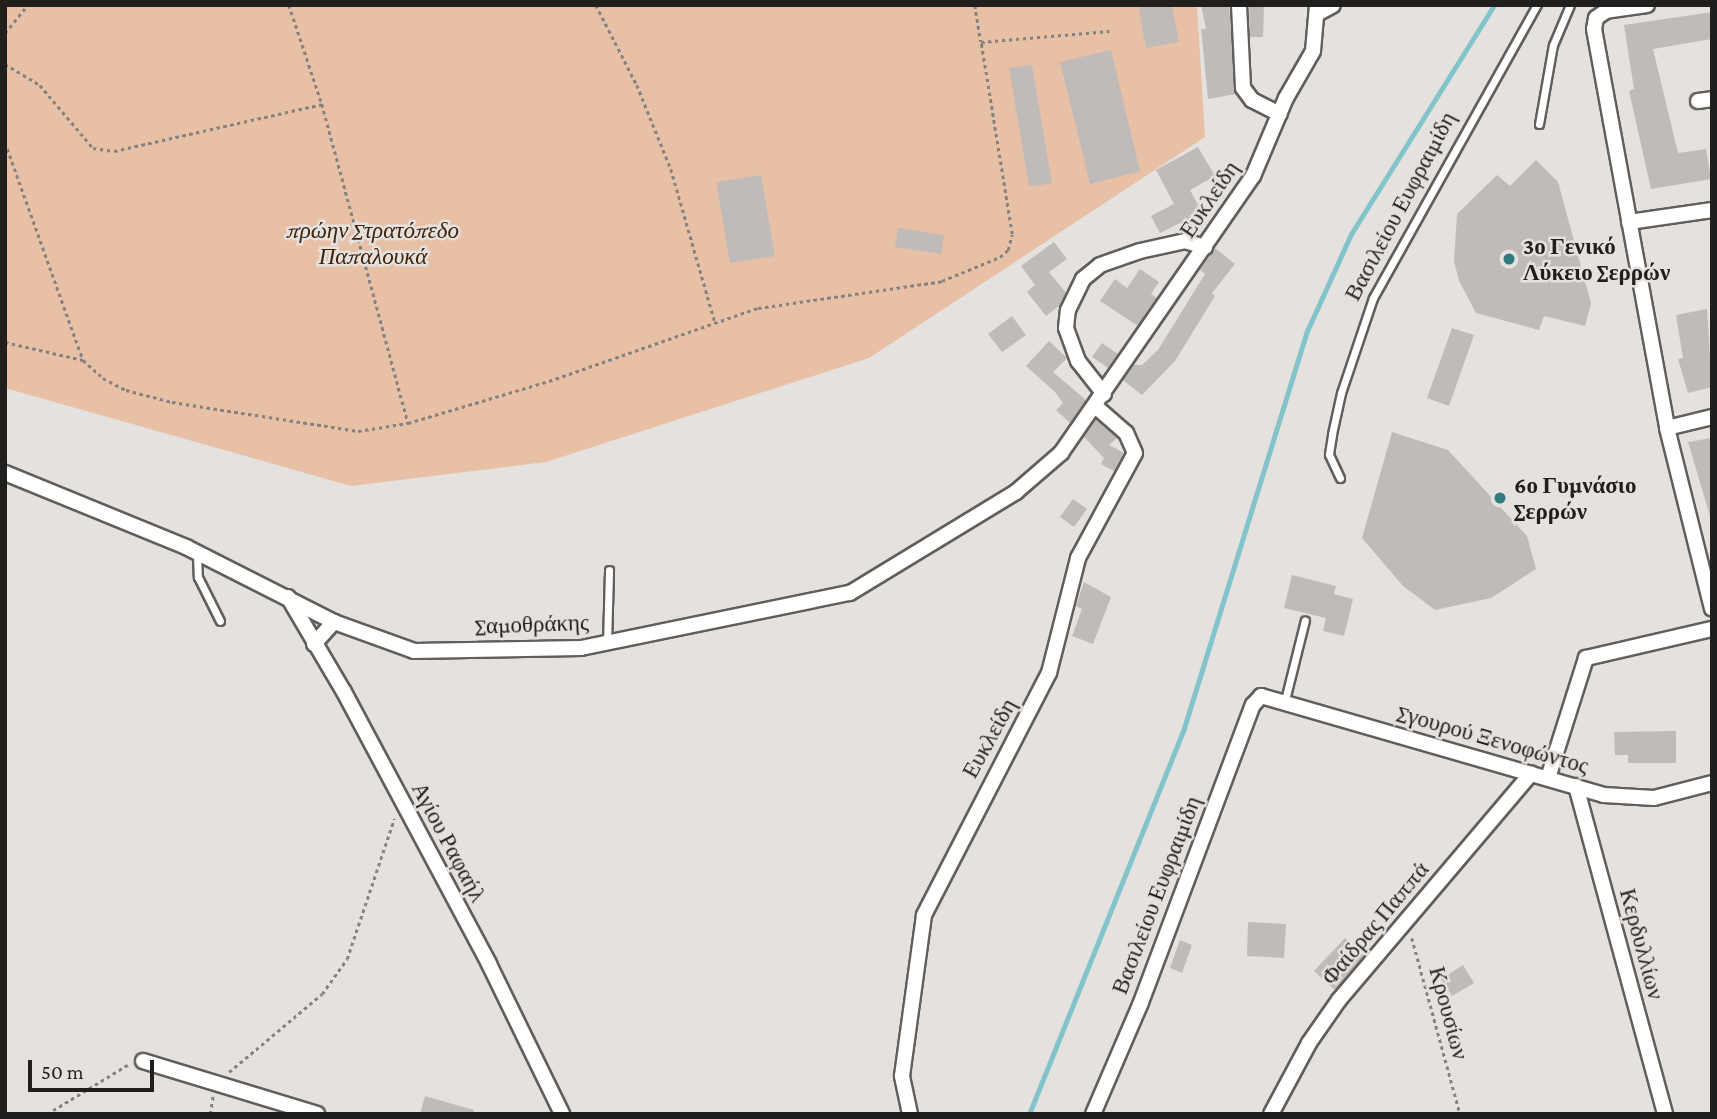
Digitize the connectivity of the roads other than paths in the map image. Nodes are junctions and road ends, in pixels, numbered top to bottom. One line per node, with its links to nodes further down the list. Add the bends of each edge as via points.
1 (1239, 5): 7 (street, via 1243,88 1252,100)
2 (1333, 5): 6 (street)
3 (1537, 5): 16 (lane, Βασιλείου Ευφραιμίδη, via 1373,298 1332,434 1329,454)
4 (1570, 5): 8 (lane, via 1553,45)
5 (1647, 5): 10 (street, via 1601,13 1594,29)
6 (1317, 10): 7 (street, Ευκλείδη, via 1313,51)
7 (1280, 114): 11 (street, Ευκλείδη, via 1256,170)
8 (1539, 124)
9 (1712, 209): 10 (street)
10 (1629, 222): 14 (street)
11 (1205, 247): 12 (street, Ευκλείδη); 12 (street, via 1185,242 1140,251 1100,265 1083,279 1068,310 1066,328)
12 (1099, 400): 26 (street, Σαμοθράκης, via 1042,474 858,590 755,616); 37 (street, Ευκλείδη, via 1126,433 1135,453 1078,558 1049,673 923,915 902,1076)
13 (1712, 417): 14 (street)
14 (1667, 428): 18 (street)
15 (5, 472): 17 (street, Σαμοθράκης)
16 (1340, 478)
17 (197, 552): 20 (street, Σαμοθράκης); 23 (lane, via 198,577)
18 (1707, 567): 21 (street)
19 (609, 570): 26 (lane)
20 (288, 597): 24 (street, Σαμοθράκης); 27 (street, Αγίου Ραφαήλ)
21 (1712, 608)
22 (1305, 620): 29 (lane)
23 (220, 621)
24 (334, 622): 26 (street, Σαμοθράκης, via 414,651 564,650); 27 (street)
25 (1712, 628): 31 (street, via 1586,658)
26 (607, 643)
27 (314, 644): 36 (street, Αγίου Ραφαήλ, via 489,964)
28 (1264, 696): 29 (street, Σγουρού Ξενοφώντος); 38 (street, Βασιλείου Ευφραιμίδη, via 1253,705)
29 (1285, 700): 30 (street, Σγουρού Ξενοφώντος)
30 (1531, 774): 31 (street, Σγουρού Ξενοφώντος); 39 (street, Φαίδρας Παππά, via 1322,1023)
31 (1548, 778): 33 (street, Σγουρού Ξενοφώντος)
32 (1712, 783): 33 (street, Σγουρού Ξενοφώντος, via 1678,794 1631,799)
33 (1576, 786): 40 (street, Κερδυλλίων)
34 (143, 1061): 35 (street)
35 (317, 1114)
36 (562, 1114)
37 (910, 1114)
38 (1093, 1114)
39 (1271, 1114)
40 (1665, 1114)

